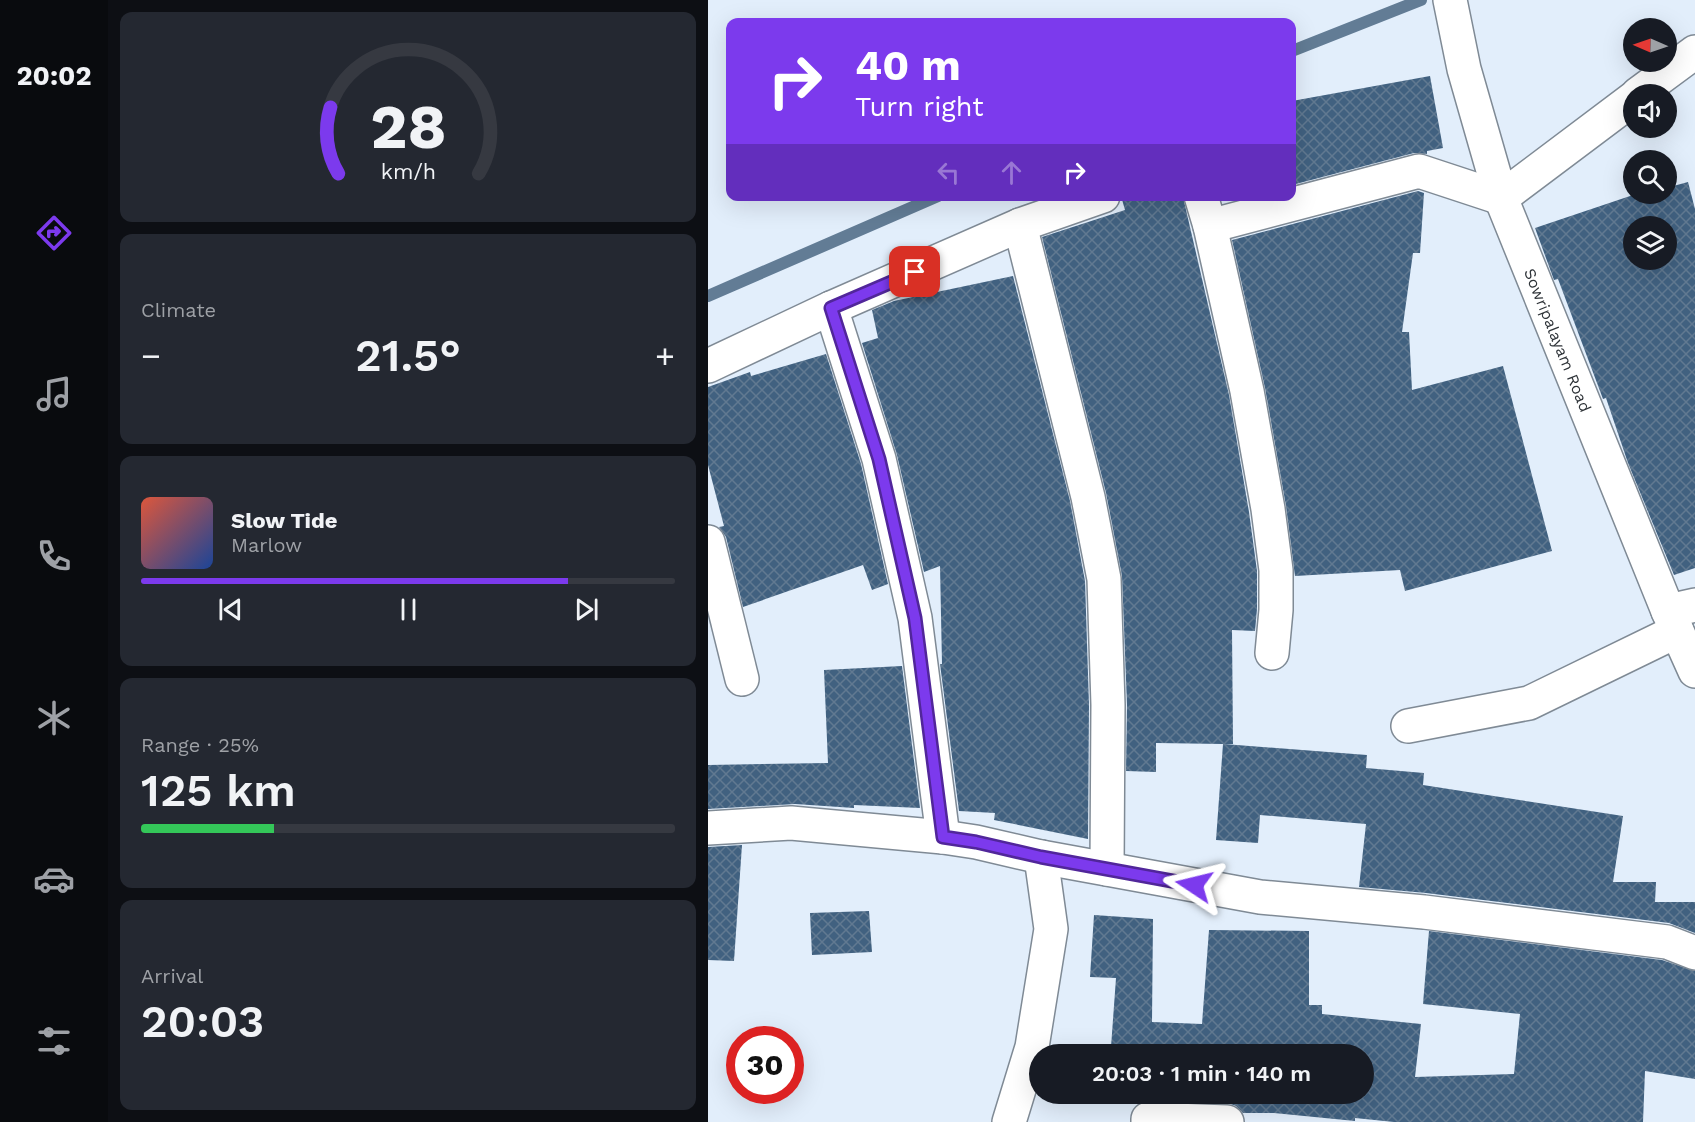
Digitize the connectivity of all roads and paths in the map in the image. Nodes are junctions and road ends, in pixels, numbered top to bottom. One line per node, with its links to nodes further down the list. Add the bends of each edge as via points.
1 (1450, 0): 6 (street, Sowripalayam Road, via 1464,69)
2 (1695, 52): 3 (street)
3 (1652, 84)
4 (1623, 106): 6 (street)
5 (1296, 194): 6 (street, via 1419,171)
6 (1501, 198): 14 (street, Sowripalayam Road)
7 (1089, 201): 10 (street)
8 (1258, 201): 9 (street)
9 (1205, 211): 15 (street, via 1247,391 1268,509 1276,570)
10 (1020, 225): 11 (street); 22 (street, via 1088,497 1104,579)
11 (831, 308): 12 (street); 20 (street, via 879,459 915,618)
12 (708, 366)
13 (708, 542): 17 (street)
14 (1680, 616): 16 (street, Sowripalayam Road); 18 (street, via 1529,703)
15 (1272, 653)
16 (1695, 671)
17 (742, 679)
18 (1408, 726)
19 (708, 828): 20 (street, via 792,823)
20 (943, 837): 21 (street)
21 (1041, 857): 22 (street); 24 (street, via 1051,929 1032,1047)
22 (1107, 869): 23 (street, via 1260,897 1424,912 1667,942)
23 (1695, 953)
24 (1009, 1122)
25 (1148, 1122): 26 (street)
26 (1227, 1122)

